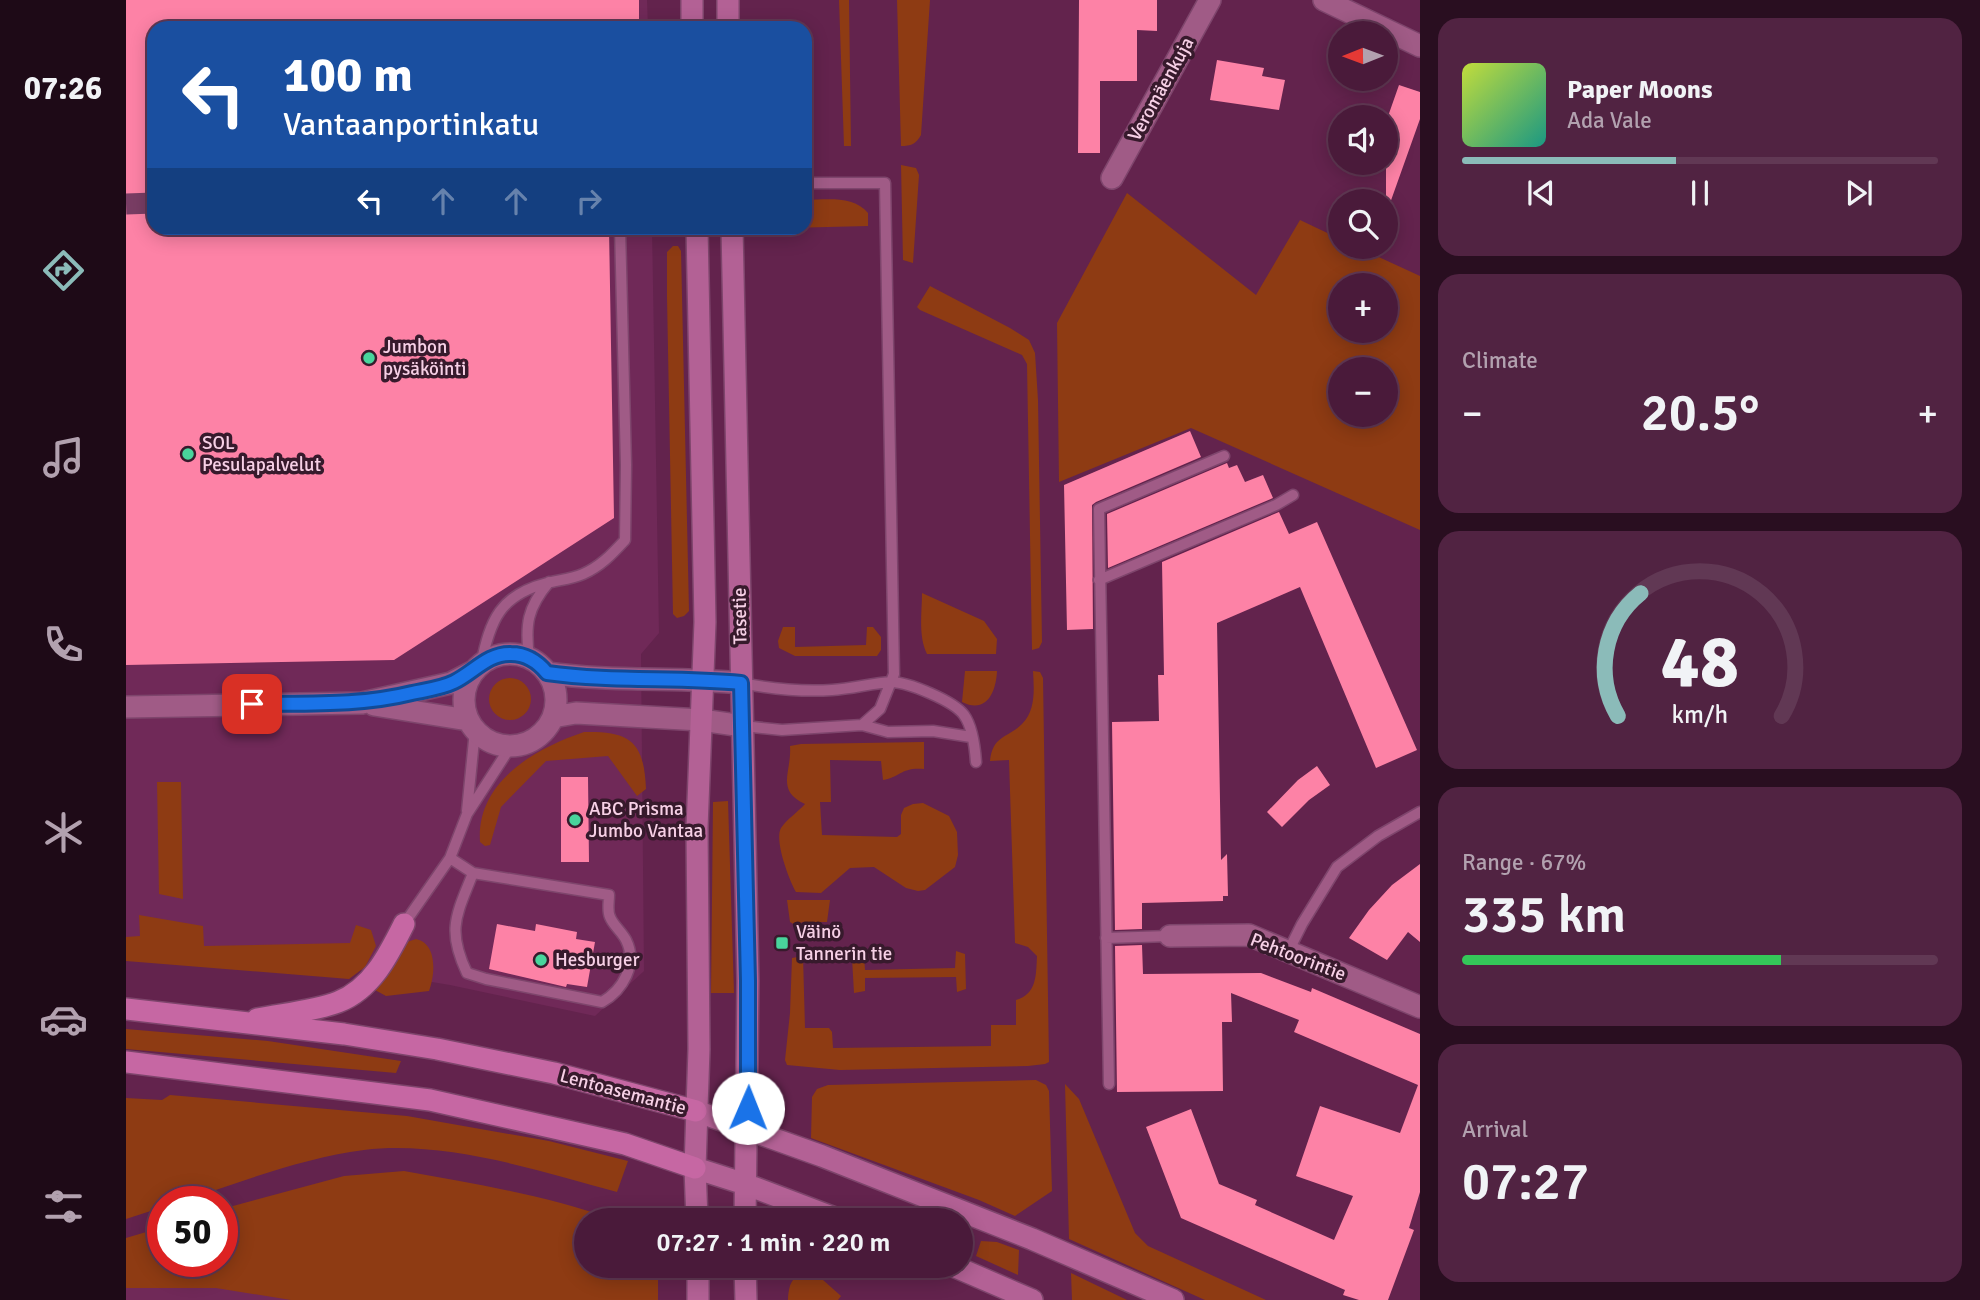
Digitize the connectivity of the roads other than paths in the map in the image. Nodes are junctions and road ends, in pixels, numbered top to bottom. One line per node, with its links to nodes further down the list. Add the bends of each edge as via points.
1 (692, 0): 5 (main road)
2 (728, 0): 6 (main road)
3 (1210, 0): 8 (street, Veromäenkuja)
4 (1324, 0): 7 (street)
5 (692, 21)
6 (728, 21)
7 (1420, 46)
8 (1112, 178)
9 (812, 183): 21 (lane, via 885,183 896,663)
10 (620, 235): 16 (lane, via 625,540 601,565 580,576)
11 (697, 235): 20 (main road, Tasetie)
12 (732, 235): 22 (main road, Tasetie)
13 (1224, 456): 15 (lane, via 1098,509)
14 (1293, 495): 15 (lane)
15 (1099, 580): 39 (lane)
16 (549, 582): 17 (lane, via 528,614); 18 (lane, via 526,589 505,603 486,639)
17 (529, 658): 18 (street, via 494,657); 19 (street)
18 (478, 668): 23 (street, via 451,683); 27 (street, via 464,699)
19 (547, 673): 20 (street); 25 (street, via 556,700)
20 (703, 680): 22 (street); 26 (main road, Tasetie)
21 (892, 682): 22 (lane, via 792,691); 28 (lane, via 880,709); 30 (lane, via 916,688 964,714)
22 (741, 683): 29 (main road, Tasetie)
23 (362, 703): 24 (street); 27 (street)
24 (126, 707)
25 (553, 717): 26 (street, via 576,713); 31 (street, via 538,737)
26 (701, 720): 29 (street); 48 (main road, Tasetie)
27 (471, 725): 31 (street, via 488,740); 34 (lane)
28 (862, 725): 29 (lane, via 782,730); 30 (lane, via 888,732 933,731)
29 (743, 726): 49 (main road, Tasetie)
30 (971, 737): 32 (lane)
31 (511, 746): 34 (lane)
32 (976, 762)
33 (1420, 812): 40 (lane, via 1337,867)
34 (467, 814): 35 (lane)
35 (450, 858): 36 (lane); 37 (lane)
36 (473, 873): 36 (lane, via 610,895 608,915 626,941 630,958 620,988 602,1002 467,972 458,954 455,921)
37 (404, 924): 43 (main road, via 384,962 353,994 338,1002)
38 (1170, 936): 39 (lane); 40 (street, Pehtoorintie, via 1248,935)
39 (1107, 939): 47 (lane)
40 (1289, 950): 41 (street, Pehtoorintie)
41 (1420, 1007)
42 (126, 1009): 43 (main road, Lentoasemantie)
43 (239, 1023): 48 (main road, Lentoasemantie, via 437,1049 554,1073)
44 (126, 1062): 45 (main road)
45 (171, 1069): 46 (main road); 50 (main road, via 430,1100 625,1144)
46 (126, 1075)
47 (1109, 1084)
48 (696, 1111): 49 (main road, Lentoasemantie); 50 (main road)
49 (747, 1131): 51 (main road); 61 (main road, Lentoasemantie, via 1032,1239)
50 (695, 1168): 51 (main road); 52 (main road)
51 (745, 1184): 53 (main road); 54 (main road)
52 (697, 1208)
53 (745, 1208)
54 (808, 1208)
55 (973, 1275): 60 (main road)
56 (698, 1278): 58 (main road)
57 (745, 1278): 59 (main road)
58 (698, 1300)
59 (746, 1300)
60 (1031, 1300)
61 (1172, 1300)

